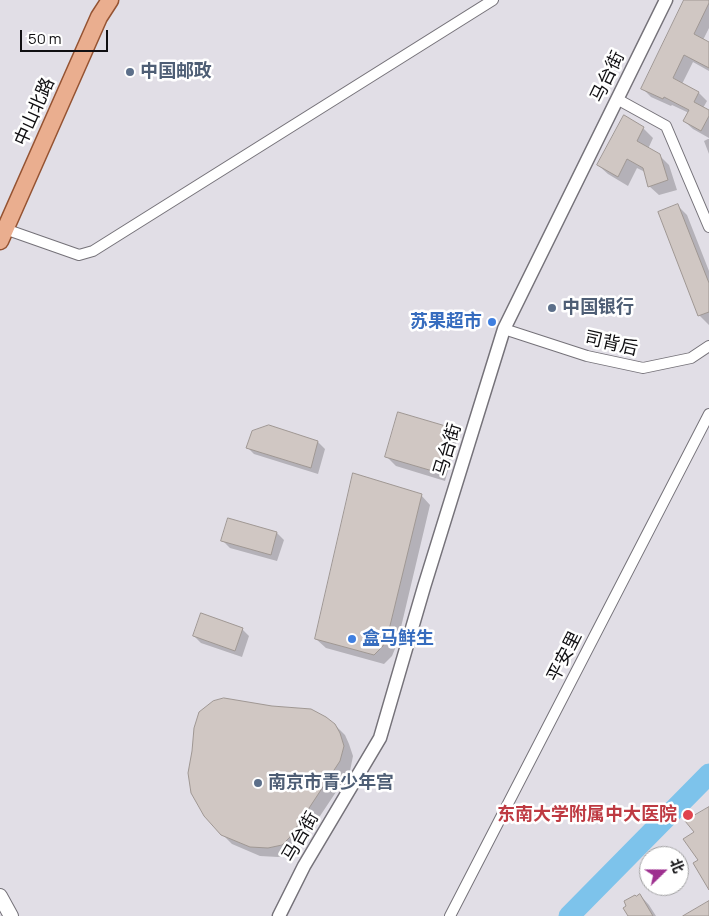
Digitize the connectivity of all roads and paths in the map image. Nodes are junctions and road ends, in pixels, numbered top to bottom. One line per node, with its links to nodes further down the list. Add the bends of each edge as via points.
1 (97, 0): 7 (main road, 中山北路)
2 (110, 0): 7 (main road, 中山北路, via 99,17)
3 (493, 0): 7 (street, via 92,251 80,255)
4 (666, 0): 5 (street, 马台街)
5 (617, 99): 6 (street, via 666,126); 8 (street, 马台街)
6 (709, 227)
7 (2, 230)
8 (504, 329): 9 (street, 司背后, via 587,356 643,368 691,358); 13 (street, 马台街, via 380,738 304,866)
9 (709, 346)
10 (709, 414): 14 (street, 平安里)
11 (0, 896): 12 (main road)
12 (11, 916)
13 (279, 916)
14 (450, 916)

